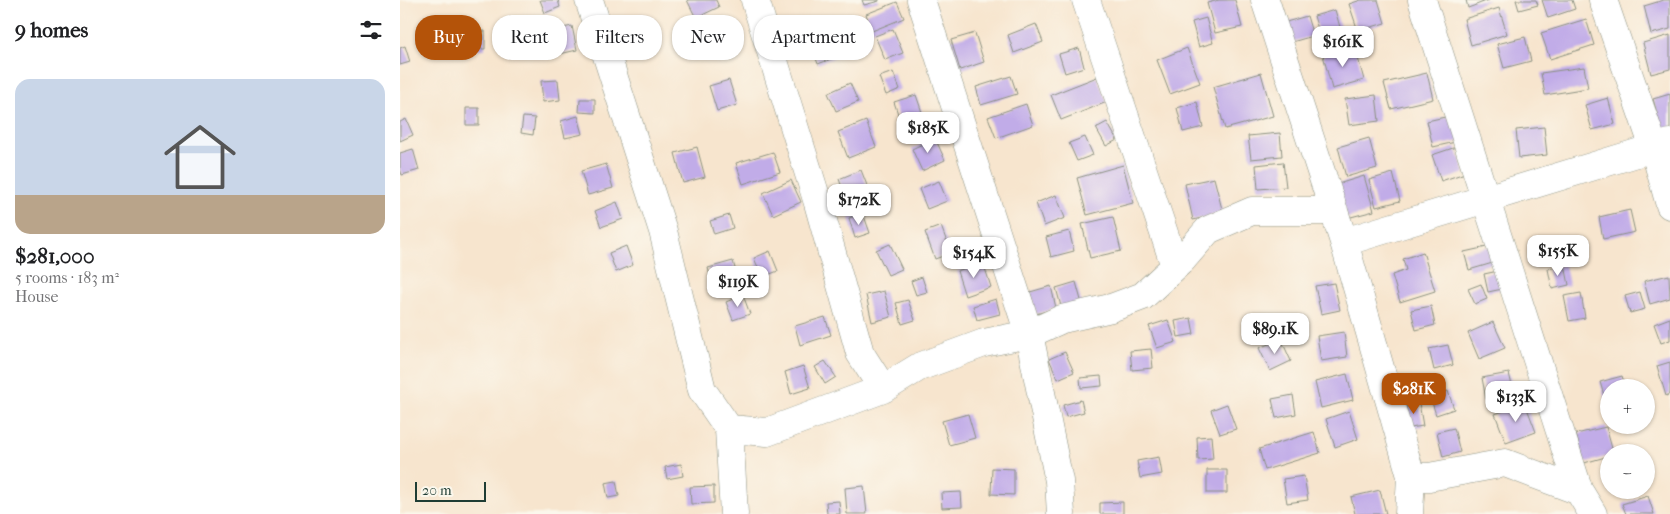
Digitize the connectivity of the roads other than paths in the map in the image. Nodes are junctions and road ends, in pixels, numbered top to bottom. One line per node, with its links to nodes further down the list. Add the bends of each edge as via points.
1 (589, 0): 16 (street, via 663,231 702,390)
2 (755, 0): 15 (street, via 818,203 860,353)
3 (921, 0): 14 (street)
4 (1086, 0): 13 (street)
5 (1265, 0): 11 (street)
6 (1422, 0): 9 (street)
7 (1603, 0): 8 (street)
8 (1662, 146): 9 (street); 10 (street)
9 (1486, 199): 12 (street); 18 (street)
10 (1670, 205)
11 (1334, 211): 12 (street); 13 (street, via 1252,212 1208,230)
12 (1344, 242): 17 (street)
13 (1175, 266): 14 (street, via 1143,296 1111,308 1062,319)
14 (1029, 334): 15 (street, via 984,343 919,367); 20 (street, via 1059,481)
15 (883, 389): 16 (street, via 767,432)
16 (729, 429): 19 (street)
17 (1411, 476): 18 (street, via 1429,477 1505,463); 21 (street)
18 (1579, 490): 22 (street)
19 (734, 514)
20 (1061, 514)
21 (1409, 514)
22 (1593, 514)

